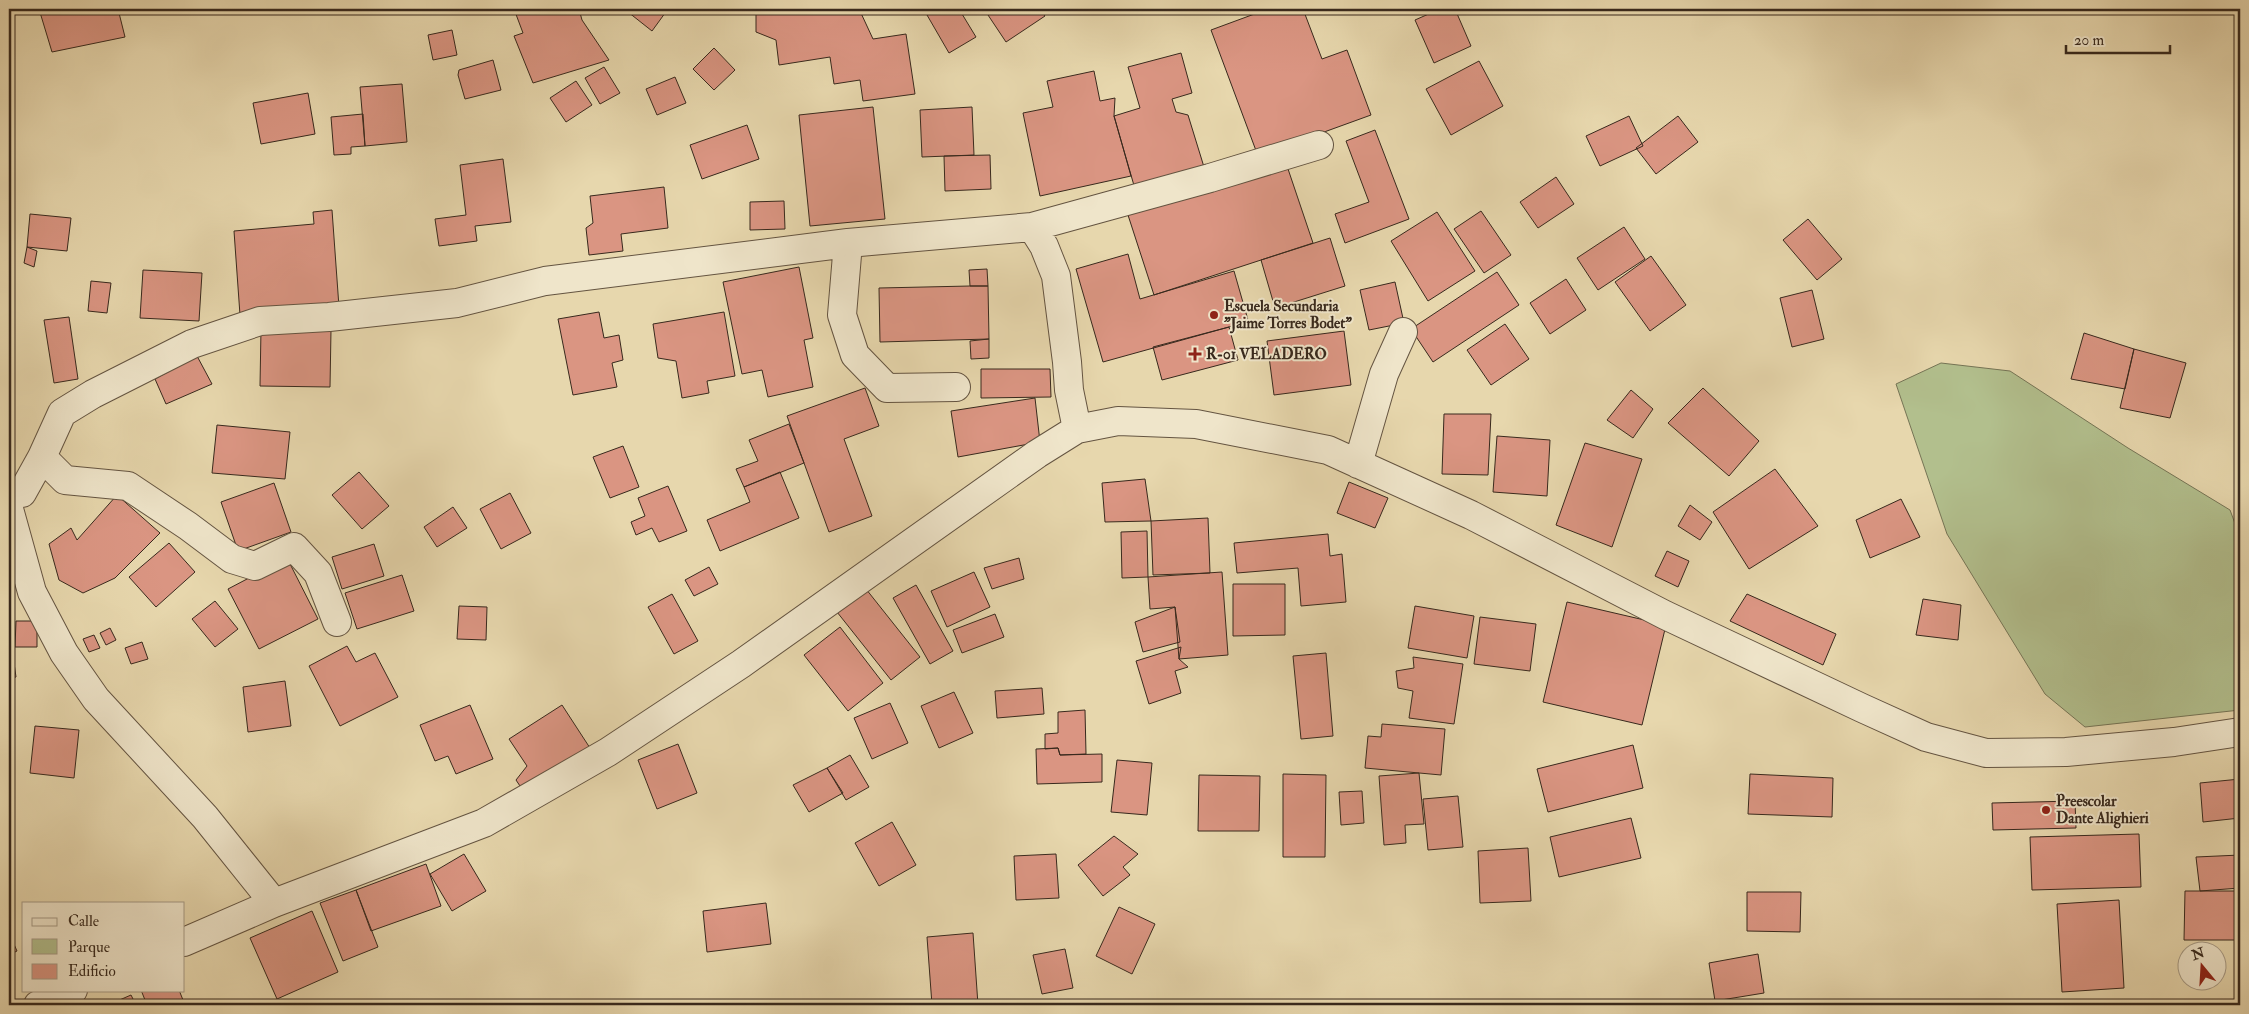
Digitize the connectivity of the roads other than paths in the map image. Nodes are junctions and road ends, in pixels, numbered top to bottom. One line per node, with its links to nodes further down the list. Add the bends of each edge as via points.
1 (1319, 145): 2 (street)
2 (1032, 227): 3 (street); 6 (street, via 1056,276 1069,390)
3 (848, 243): 5 (street, via 842,315 855,355 887,388); 7 (street, via 544,281 457,303 260,321 192,344 62,413)
4 (1403, 332): 8 (street, via 1384,374)
5 (956, 388)
6 (1077, 429): 8 (street, via 1118,420 1196,424 1328,450); 13 (street, via 608,752 484,823)
7 (42, 457): 9 (street, via 22,493); 11 (street, via 65,480 128,486 232,559 255,566 294,547 318,573)
8 (1358, 464): 12 (street, via 1471,515 1665,615 1926,737 1986,753 2066,752)
9 (9, 495)
10 (9, 508): 13 (street, via 32,592 64,653 96,698 205,817)
11 (337, 622)
12 (2240, 732)
13 (274, 903): 14 (street)
14 (185, 942)
15 (68, 992): 16 (street)
16 (38, 1005)

